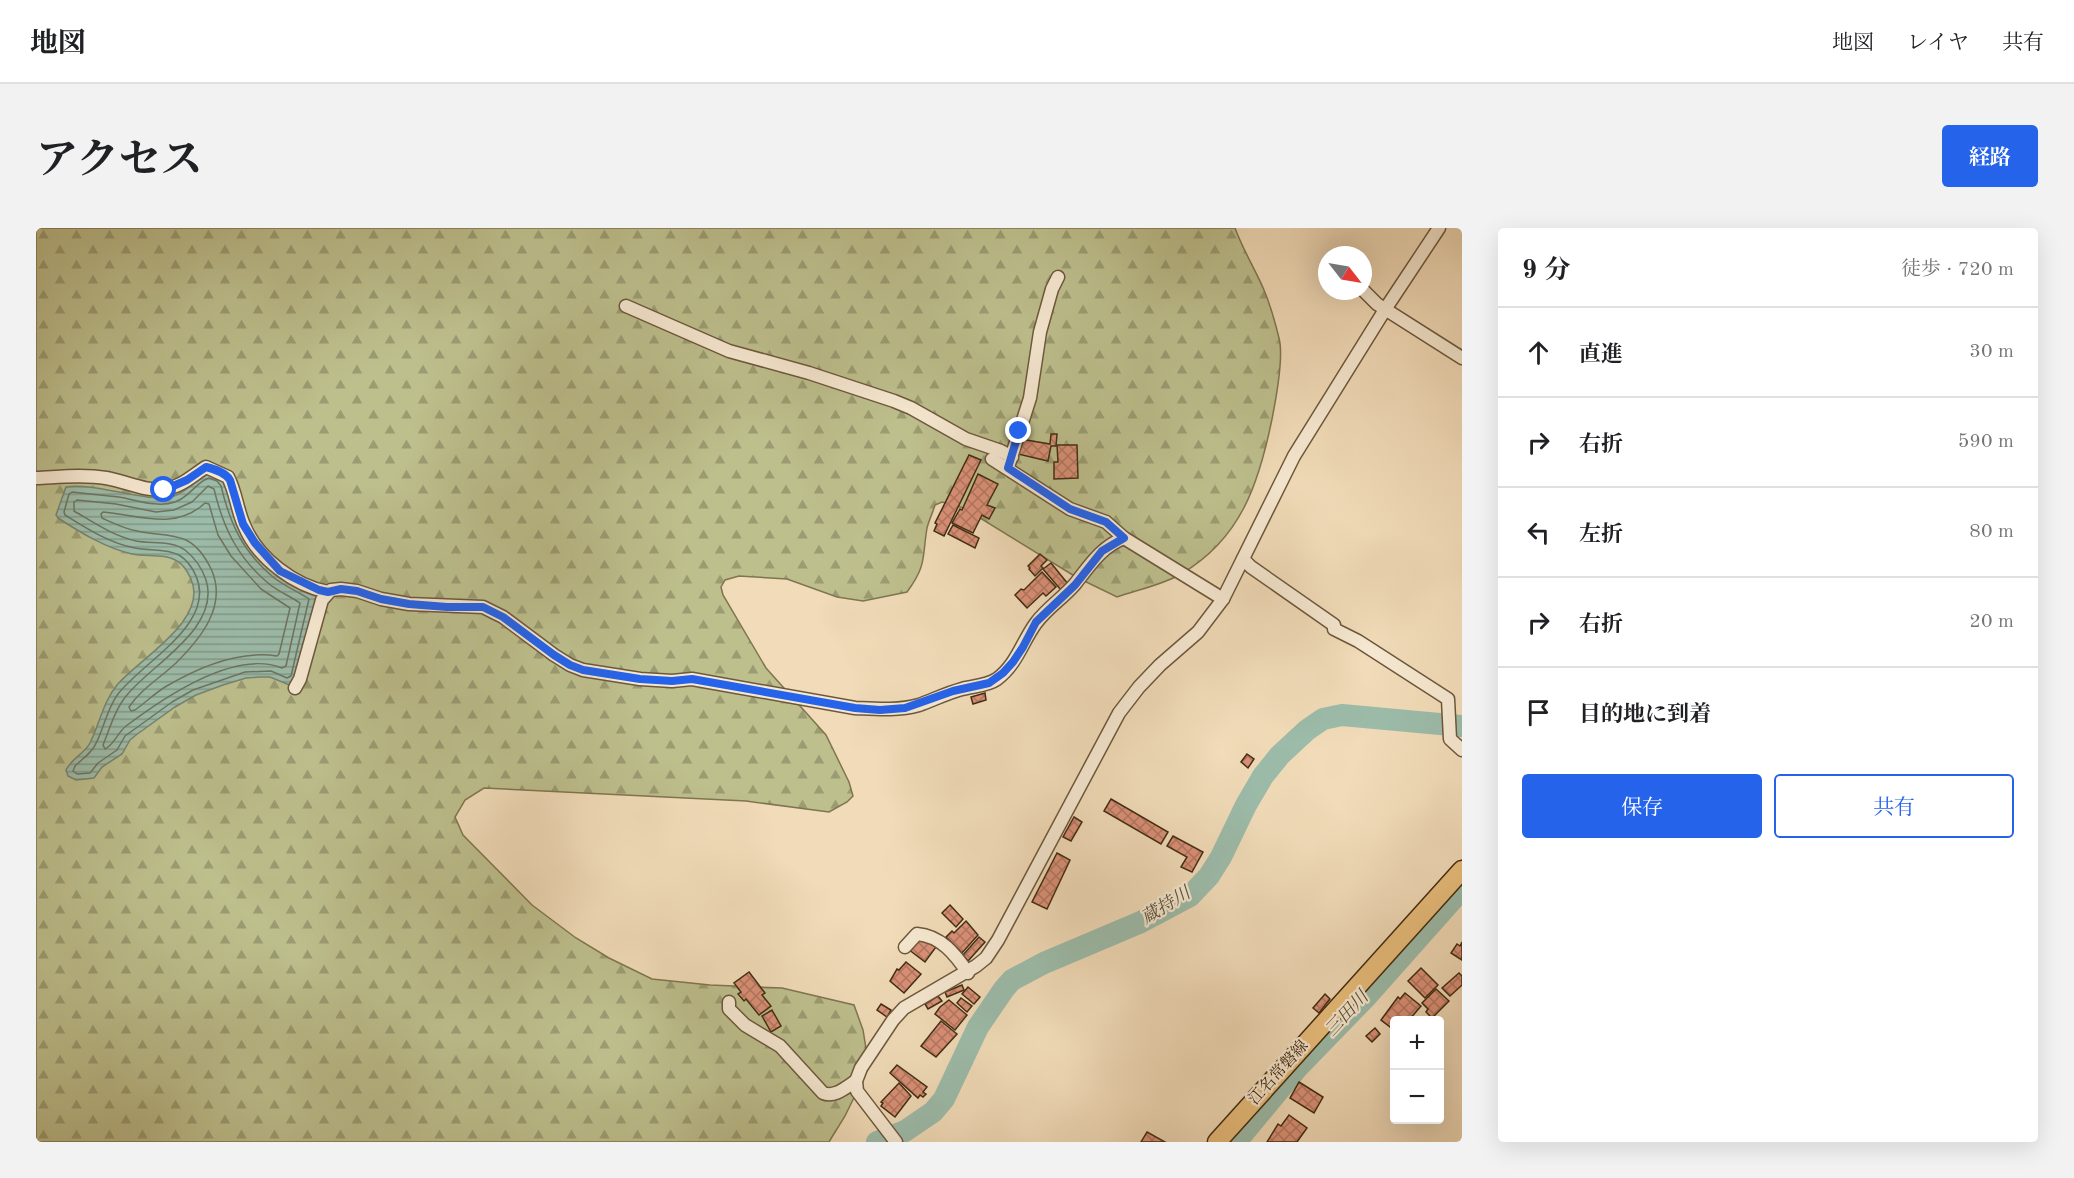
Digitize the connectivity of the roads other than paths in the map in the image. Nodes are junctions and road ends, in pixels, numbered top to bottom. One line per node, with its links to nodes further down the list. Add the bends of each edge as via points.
1 (1439, 228): 5 (street)
2 (1058, 277): 8 (street, via 1040,332 1030,398)
3 (1372, 299): 5 (street)
4 (626, 306): 8 (street, via 729,351 911,408 966,439 1001,451)
5 (1386, 308): 6 (street); 11 (street, via 1294,456)
6 (1462, 358)
7 (992, 459): 8 (street)
8 (1010, 463): 10 (street, via 1070,509 1106,522)
9 (36, 478): 12 (street, via 106,478 164,490 206,467 213,468 228,477 247,533 274,565 296,580)
10 (1124, 538): 12 (street, via 1102,551 1075,585 1036,622 1013,662 996,680 895,709 855,708 692,679 640,679 583,670 483,607 409,604 341,589); 13 (street)
11 (1243, 559): 13 (street); 15 (street, via 1334,625 1334,629 1448,699 1449,739)
12 (328, 592): 14 (street, via 322,600)
13 (1223, 599): 18 (street, via 1198,632 1160,665 1119,713 998,940 986,958)
14 (295, 688)
15 (1462, 750)
16 (1462, 870): 22 (main road, 江名常磐線)
17 (905, 947): 18 (street, via 917,934 934,938 954,954)
18 (968, 973): 20 (street, via 904,1008)
19 (729, 1002): 20 (street, via 729,1009 745,1025 780,1046 823,1093 836,1094)
20 (856, 1081): 21 (street, via 857,1091)
21 (896, 1142)
22 (1216, 1142)

